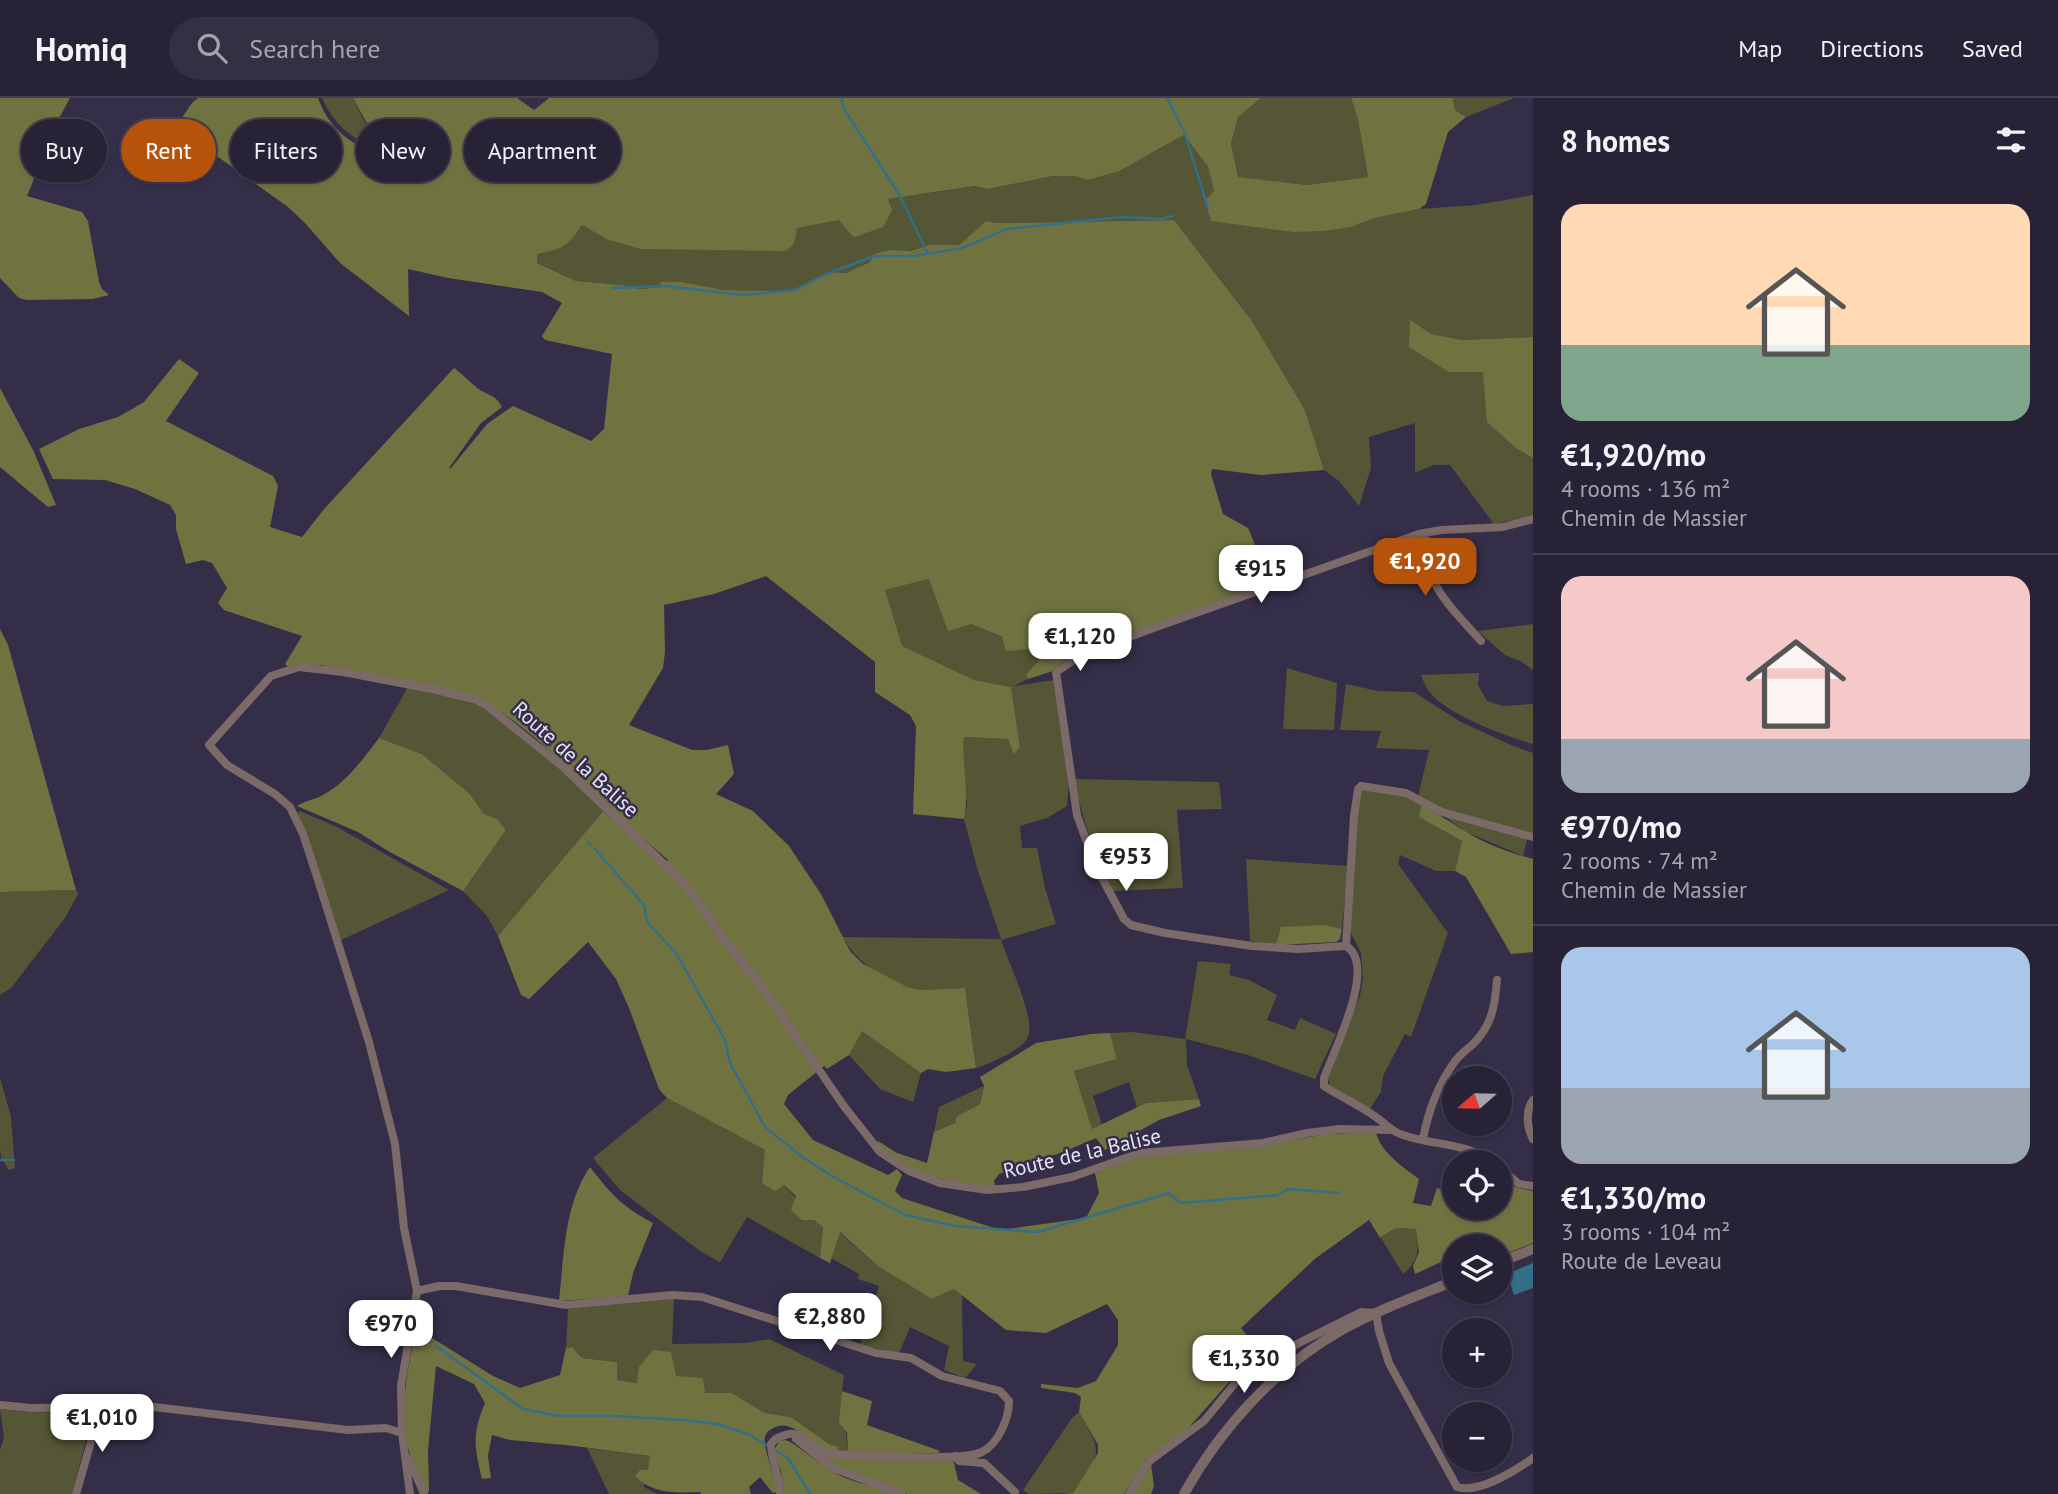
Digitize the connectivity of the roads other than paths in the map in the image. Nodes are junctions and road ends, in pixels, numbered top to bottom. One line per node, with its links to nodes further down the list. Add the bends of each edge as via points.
1 (1533, 519): 2 (street, via 1503,527)
2 (1426, 533): 3 (street, via 1425,558 1433,584); 5 (street, via 1148,630 1080,656 1056,672 1077,815 1095,865 1124,919 1165,933 1252,946)
3 (1481, 641)
4 (1533, 837): 5 (street, via 1442,812 1406,793 1361,786 1354,816)
5 (1346, 946): 8 (street, via 1354,953 1358,983 1323,1083)
6 (1497, 981): 9 (street, via 1491,1021 1448,1072 1435,1096)
7 (1533, 1100): 10 (street, via 1528,1114)
8 (1390, 1130): 9 (street); 17 (street, Route de la Balise, via 1340,1129 1263,1143 1140,1153 1072,1177 998,1190 970,1189 912,1173 880,1152 863,1131 684,883 535,742 474,699 332,670 290,668 271,676 209,745 228,765 285,802 303,834 376,1066 395,1144 404,1228)
9 (1423, 1139): 11 (street)
10 (1533, 1139)
11 (1470, 1150)
12 (1512, 1178): 13 (street)
13 (1533, 1186)
14 (1533, 1249): 15 (street)
15 (1512, 1257)
16 (1442, 1286): 18 (street)
17 (417, 1291): 21 (street, via 401,1386); 24 (street, via 456,1286 566,1306 687,1295 876,1353 911,1358 942,1376 1000,1391 1009,1401 1002,1430 992,1445)
18 (1376, 1313): 32 (street, via 1361,1312 1253,1366 1204,1421 1145,1466); 33 (street, via 1322,1342 1270,1384 1221,1438); 34 (street, via 1395,1375 1450,1477)
19 (0, 1405): 20 (street)
20 (100, 1407): 21 (street, via 154,1407); 27 (street)
21 (402, 1433): 23 (street)
22 (787, 1434): 24 (street, via 797,1433 829,1454); 30 (street, via 776,1437 771,1447); 31 (street, via 831,1467)
23 (405, 1450): 28 (street); 29 (street)
24 (955, 1456): 26 (street, via 959,1461 984,1463)
25 (1533, 1458): 34 (street, via 1487,1489)
26 (1015, 1492)
27 (76, 1494)
28 (410, 1494)
29 (424, 1494)
30 (780, 1494)
31 (901, 1494)
32 (1129, 1494)
33 (1184, 1494)
34 (1468, 1494)

